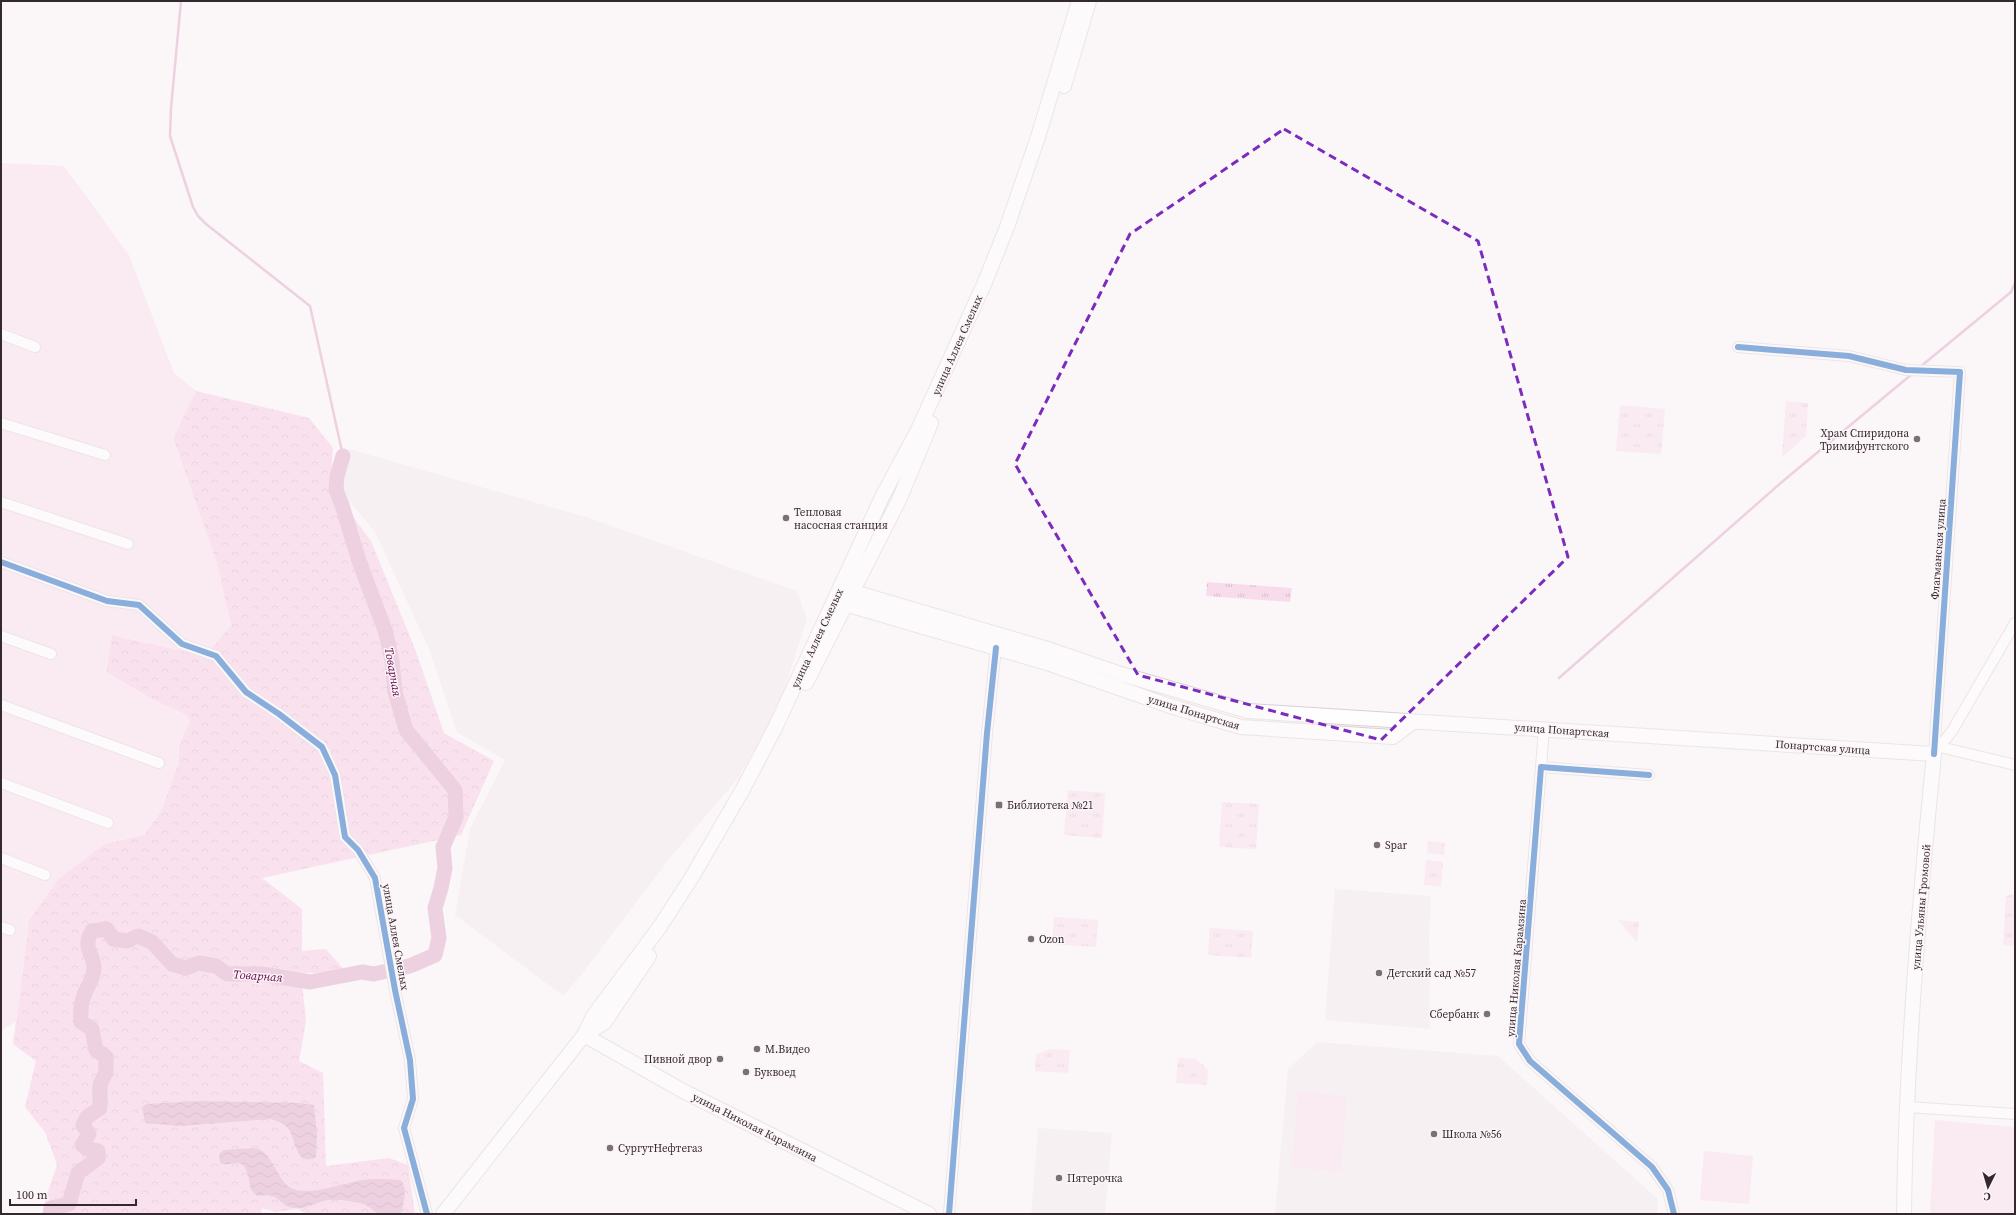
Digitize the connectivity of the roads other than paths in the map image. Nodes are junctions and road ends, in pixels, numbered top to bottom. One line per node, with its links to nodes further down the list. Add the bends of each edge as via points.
1 (1079, 1): 11 (main road, улица Аллея Смелых, via 1007,227 918,430 883,495)
2 (1089, 1): 11 (main road, via 1050,130 1007,252 899,500)
3 (1, 334): 4 (street)
4 (35, 347)
5 (1738, 347): 24 (street, Флагманская улица, via 1849,356 1906,370 1960,372)
6 (1, 424): 7 (street)
7 (105, 455)
8 (1, 502): 9 (street)
9 (128, 544)
10 (1, 562): 36 (street, улица Аллея Смелых, via 107,601 139,605 182,644 216,656 246,692 280,714 322,747 335,775 346,837 358,850 375,878 410,1060 413,1099 404,1128)
11 (847, 590): 12 (main road, улица Аллея Смелых); 17 (main road, улица Понартская)
12 (840, 603): 15 (main road, улица Понартская); 33 (main road, улица Аллея Смелых, via 727,817 659,928 594,1015)
13 (2015, 623): 24 (street, via 1952,731)
14 (1, 636): 16 (street)
15 (996, 648): 17 (main road, улица Понартская); 39 (street, via 986,741)
16 (51, 654)
17 (1049, 657): 19 (main road, улица Понартская, via 1121,674 1248,711); 22 (main road, улица Понартская, via 1170,706 1241,727)
18 (1, 705): 25 (street)
19 (1394, 721): 20 (main road, улица Понартская); 22 (main road)
20 (1413, 722): 21 (main road, улица Понартская); 22 (main road)
21 (1544, 729): 23 (main road, улица Понартская); 27 (street, улица Николая Карамзина)
22 (1393, 737)
23 (1712, 739): 24 (main road, Понартская улица, via 1849,750)
24 (1937, 750): 26 (street, Понартская улица); 34 (main road, улица Ульяны Громовой, via 1917,946)
25 (159, 763)
26 (2015, 765)
27 (1541, 767): 28 (street); 40 (street, улица Николая Карамзина, via 1520,1044 1530,1061 1652,1167 1668,1190)
28 (1649, 775)
29 (1, 783): 30 (street)
30 (108, 823)
31 (1, 858): 32 (street)
32 (45, 875)
33 (584, 1035): 37 (main road, улица Аллея Смелых); 38 (main road, улица Николая Карамзина, via 683,1091)
34 (1906, 1107): 35 (street); 41 (main road, улица Ульяны Громовой)
35 (2015, 1114)
36 (427, 1214)
37 (443, 1214)
38 (929, 1214)
39 (949, 1214)
40 (1674, 1214)
41 (1904, 1214)

